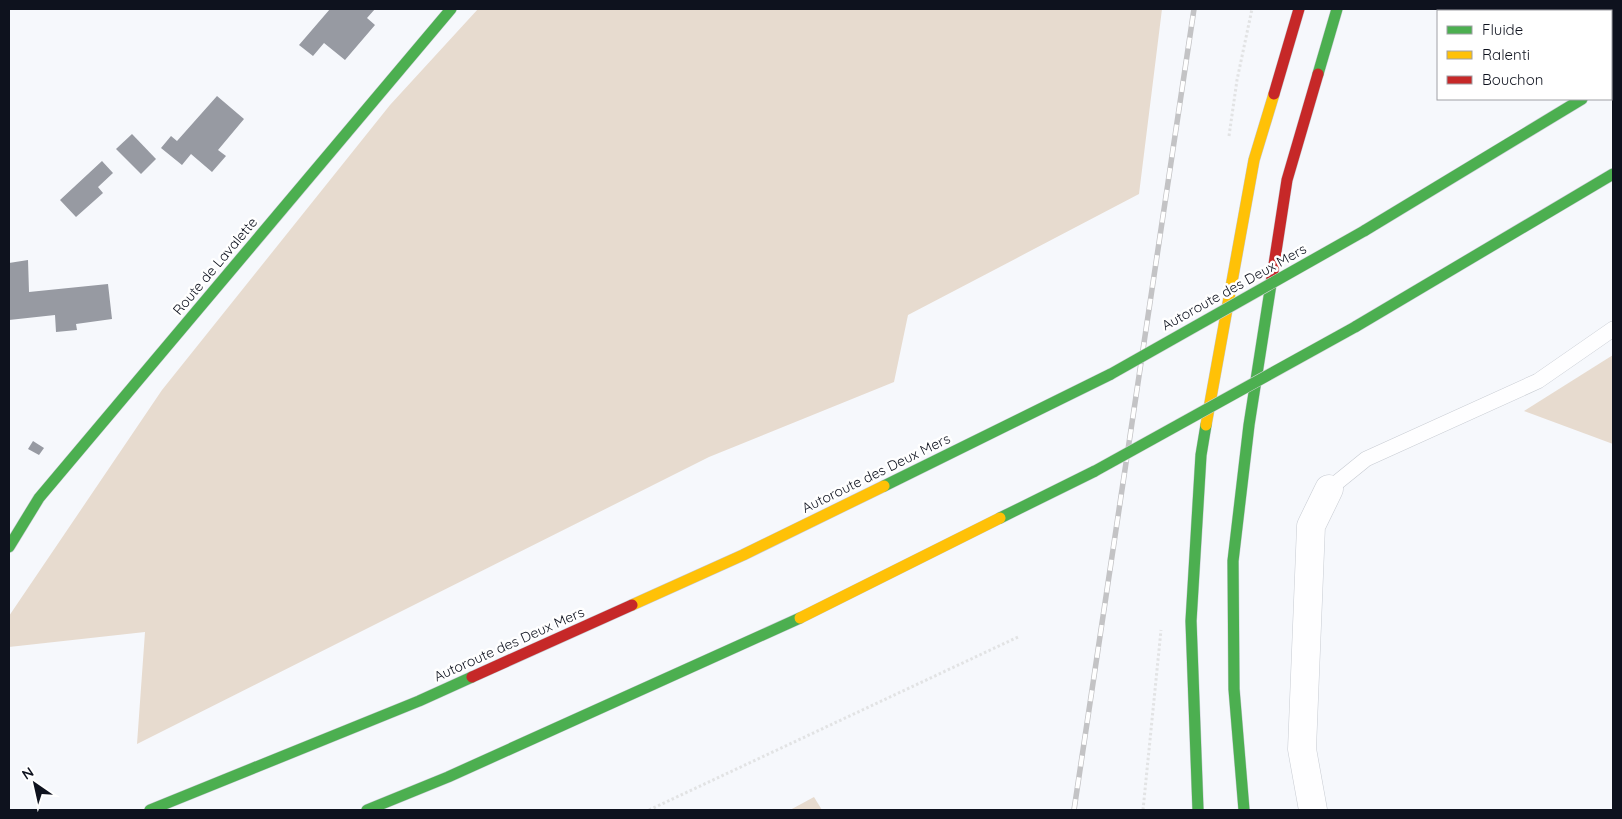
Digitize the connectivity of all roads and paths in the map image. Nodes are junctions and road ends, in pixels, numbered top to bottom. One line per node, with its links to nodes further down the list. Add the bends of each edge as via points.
1 (452, 9): 8 (main road, Route de Lavalette, via 39,498)
2 (1299, 9): 13 (main road, via 1254,160 1200,454 1191,621)
3 (1338, 9): 14 (main road, via 1287,180 1249,425 1234,551 1234,689)
4 (1580, 100): 10 (main road, Autoroute des Deux Mers, bridge, via 1364,231 1111,374 734,560 418,701)
5 (1613, 174): 11 (main road, bridge, via 1355,327 1095,471 777,630)
6 (1613, 329): 7 (lane, via 1538,380 1366,458)
7 (1329, 489): 15 (street, via 1312,526 1311,536 1302,749)
8 (9, 547)
9 (1018, 637): 12 (path)
10 (150, 810)
11 (367, 810)
12 (650, 810)
13 (1198, 810)
14 (1244, 810)
15 (1313, 810)

